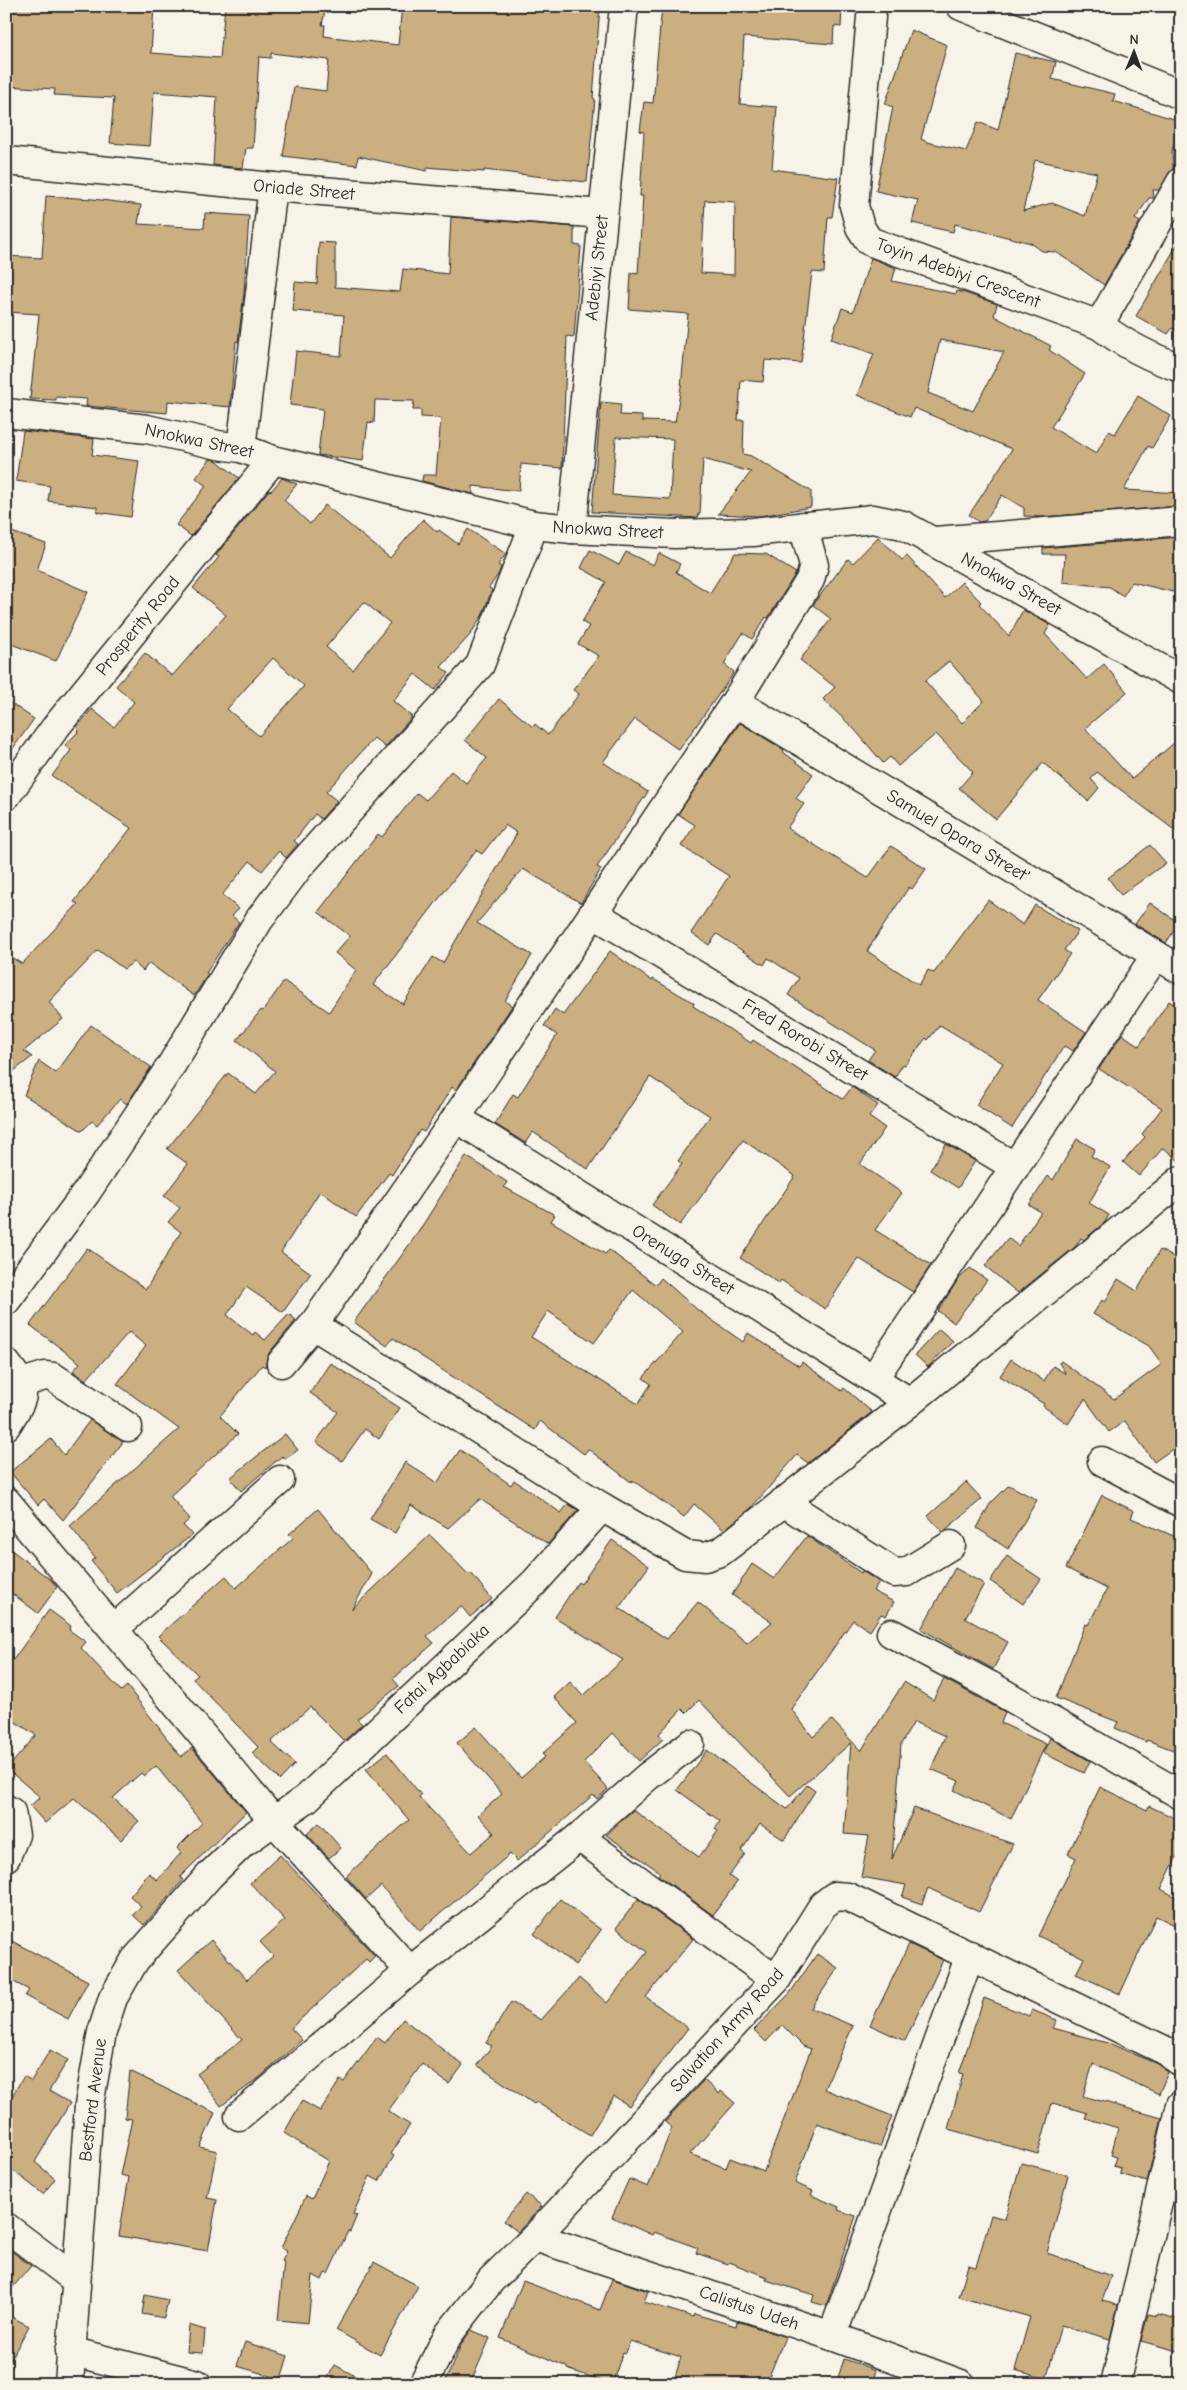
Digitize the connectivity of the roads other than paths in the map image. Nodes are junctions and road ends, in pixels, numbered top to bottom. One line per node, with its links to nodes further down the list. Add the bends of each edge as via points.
1 (624, 6): 8 (street, Adebiyi Street)
2 (872, 6): 9 (street, Toyin Adebiyi Crescent, via 854,206 860,227 869,240)
3 (961, 6): 4 (street)
4 (1181, 95)
5 (6, 161): 7 (street, Oriade Street)
6 (1181, 182): 9 (street)
7 (273, 187): 8 (street, Oriade Street); 12 (street)
8 (602, 214): 17 (street, Adebiyi Street)
9 (1099, 325): 10 (street, Toyin Adebiyi Crescent, via 1153,358)
10 (1181, 368)
11 (6, 413): 12 (street, Nnokwa Street, via 147,429)
12 (241, 448): 13 (street, Nnokwa Street)
13 (273, 460): 15 (street, Nnokwa Street); 21 (street, Prosperity Road, via 55,728)
14 (1181, 521): 18 (street)
15 (534, 525): 17 (street, Nnokwa Street); 28 (street, via 480,665 298,868 264,913 172,1064 102,1169)
16 (803, 526): 17 (street, Nnokwa Street, via 753,532 676,534); 18 (street, Nnokwa Street, via 873,519 903,524); 20 (street, via 814,565 810,580)
17 (572, 529)
18 (935, 541): 19 (street, Nnokwa Street)
19 (1181, 680)
20 (735, 702): 22 (street); 23 (street, Samuel Opara Street')
21 (6, 796)
22 (594, 914): 25 (street); 26 (street, Fred Rorobi Street)
23 (1156, 956): 24 (street, Samuel Opara Street'); 26 (street)
24 (1181, 970)
25 (456, 1118): 29 (street); 32 (street, Orenuga Street)
26 (1015, 1167): 32 (street)
27 (1181, 1180): 33 (street)
28 (6, 1301)
29 (312, 1325): 30 (street); 41 (street)
30 (281, 1363)
31 (14, 1373): 34 (street, via 22,1400); 35 (street, via 53,1377)
32 (874, 1378): 33 (street, Orenuga Street)
33 (910, 1402): 39 (street)
34 (6, 1426)
35 (128, 1427)
36 (1102, 1460): 40 (street)
37 (280, 1480): 43 (street)
38 (6, 1501): 43 (street)
39 (783, 1502): 41 (street, via 720,1552 705,1557 686,1554); 42 (street, via 894,1573 906,1572)
40 (1181, 1503)
41 (602, 1507): 48 (street, Fatai Agbabiaka, via 534,1583 307,1798)
42 (951, 1545)
43 (114, 1629): 48 (street)
44 (891, 1633): 46 (street)
45 (690, 1744): 49 (street)
46 (1181, 1795)
47 (6, 1809): 50 (street, via 10,1812 14,1835)
48 (273, 1820): 52 (street); 59 (street, Bestford Avenue, via 210,1875 135,1960 113,1998 102,2032 89,2105)
49 (579, 1837): 52 (street); 53 (street)
50 (6, 1857)
51 (970, 1954): 53 (street, Salvation Army Road, via 848,1897 835,1896 823,1905); 54 (street, Salvation Army Road, via 1164,2050); 60 (street)
52 (410, 1971): 56 (street)
53 (776, 1980): 58 (street, Salvation Army Road)
54 (1181, 2062)
55 (1181, 2105): 66 (street)
56 (239, 2116)
57 (6, 2228): 59 (street)
58 (535, 2237): 60 (street, Calistus Udeh); 64 (street, Salvation Army Road, via 491,2280 448,2336)
59 (76, 2280): 61 (street, Bestford Avenue)
60 (832, 2336): 65 (street, Calistus Udeh)
61 (70, 2351): 62 (street, Bestford Avenue); 63 (street)
62 (68, 2384)
63 (197, 2384)
64 (423, 2384)
65 (961, 2384)
66 (1115, 2384)

